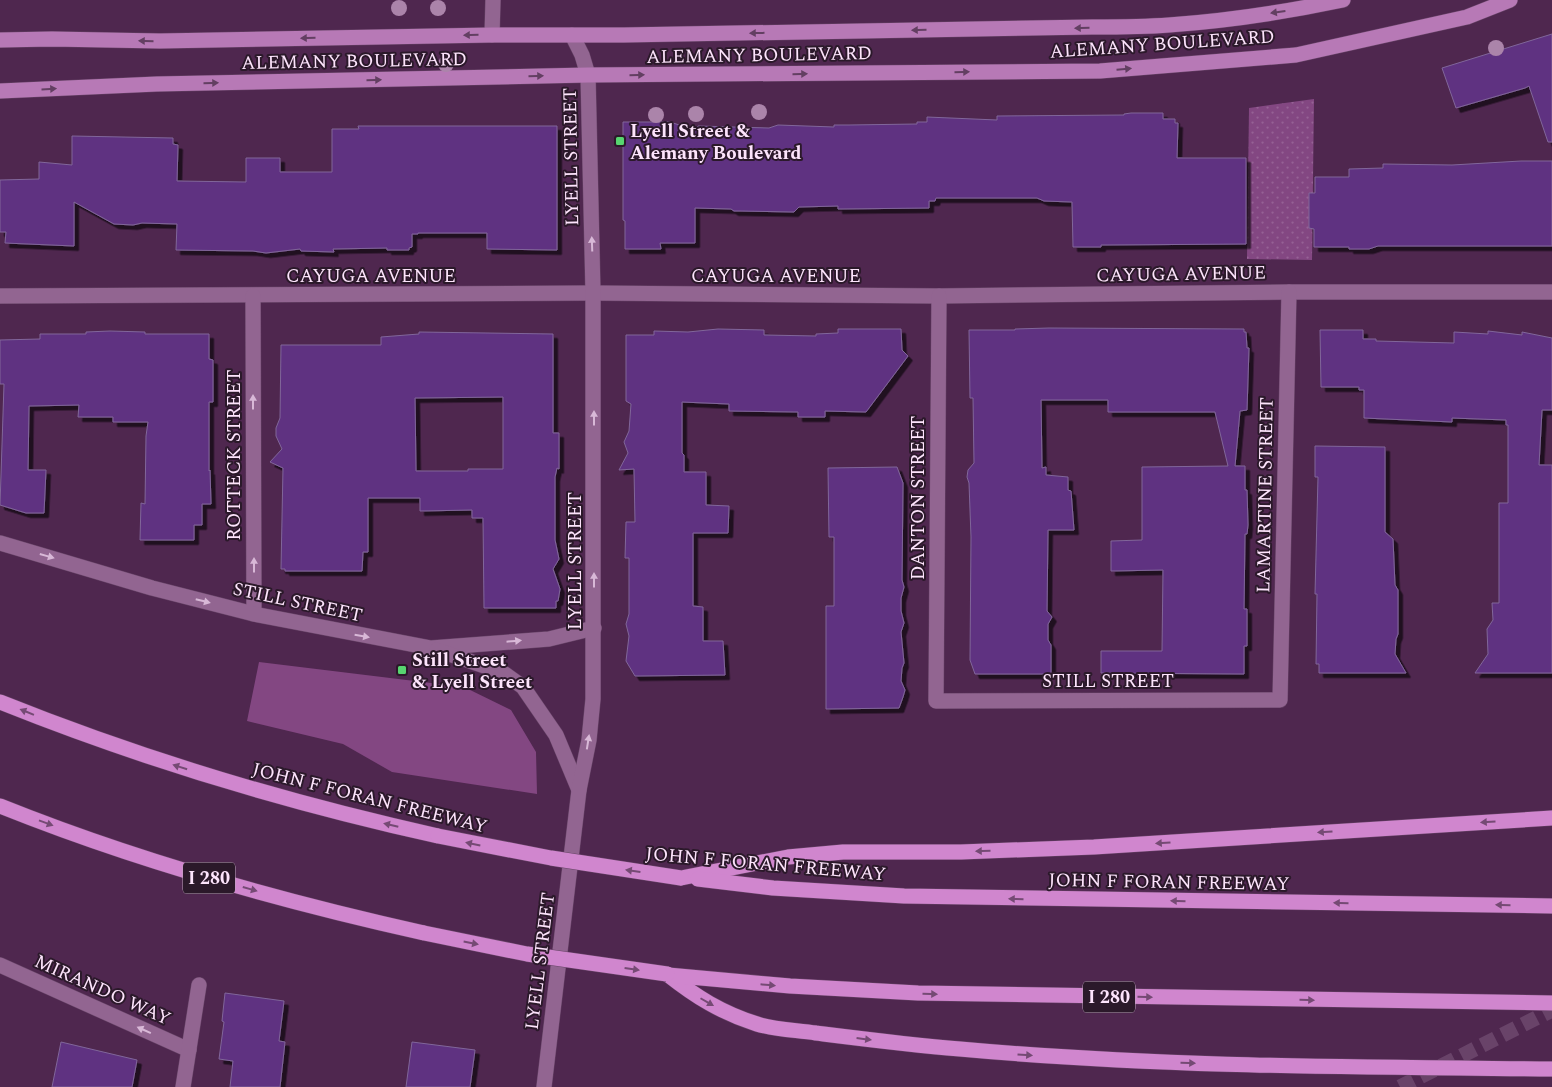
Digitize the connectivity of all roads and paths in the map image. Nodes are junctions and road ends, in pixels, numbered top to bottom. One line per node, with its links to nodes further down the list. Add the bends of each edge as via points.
1 (493, 0): 4 (street)
2 (1343, 0): 5 (main road, ALEMANY BOULEVARD, one-way to 5, via 1249,16 1168,25)
3 (1510, 0): 7 (main road, ALEMANY BOULEVARD, one-way to 3, via 1100,71 1296,54 1467,17)
4 (492, 35): 5 (main road, ALEMANY BOULEVARD); 6 (main road, ALEMANY BOULEVARD, one-way to 6, via 160,41)
5 (572, 35): 7 (street, LYELL STREET)
6 (0, 40)
7 (588, 75): 8 (main road, ALEMANY BOULEVARD, one-way to 7, via 158,84); 11 (street, LYELL STREET, one-way to 7)
8 (0, 91)
9 (1288, 292): 10 (street, CAYUGA AVENUE); 14 (street, CAYUGA AVENUE); 19 (street, LAMARTINE STREET)
10 (1552, 292)
11 (594, 293): 13 (street, CAYUGA AVENUE); 14 (street, CAYUGA AVENUE); 17 (street, LYELL STREET, one-way to 11)
12 (0, 296): 13 (street, CAYUGA AVENUE)
13 (253, 296): 16 (street, ROTTECK STREET, one-way to 13)
14 (939, 296): 20 (street, DANTON STREET)
15 (0, 543): 16 (street, STILL STREET, one-way to 16)
16 (254, 614): 18 (street, STILL STREET, one-way to 18)
17 (594, 628): 18 (street, STILL STREET, one-way to 17, via 549,639); 22 (street, LYELL STREET, one-way to 17, via 593,699)
18 (431, 648): 22 (street, via 502,672 523,687 556,735)
19 (1280, 700): 20 (street, STILL STREET)
20 (936, 701)
21 (0, 702): 25 (highway, JOHN F FORAN FREEWAY, one-way to 21, bridge, via 551,858 353,816 226,781 101,740)
22 (579, 790): 34 (street, LYELL STREET)
23 (0, 806): 28 (highway, I 280, one-way to 28, bridge, via 136,855 322,909 527,954)
24 (1552, 818): 25 (highway, one-way to 25, via 1094,847 843,852 788,857)
25 (681, 878): 26 (highway, JOHN F FORAN FREEWAY, one-way to 25, via 914,896 773,888)
26 (1552, 906)
27 (0, 965): 31 (street, MIRANDO WAY, one-way to 27)
28 (667, 974): 30 (highway, I 280, one-way to 30, via 918,994); 32 (highway, one-way to 32, via 722,1012 760,1025 922,1046 1146,1062)
29 (199, 985): 31 (street)
30 (1552, 1003)
31 (189, 1050): 33 (street)
32 (1552, 1070)
33 (183, 1087)
34 (544, 1087)

